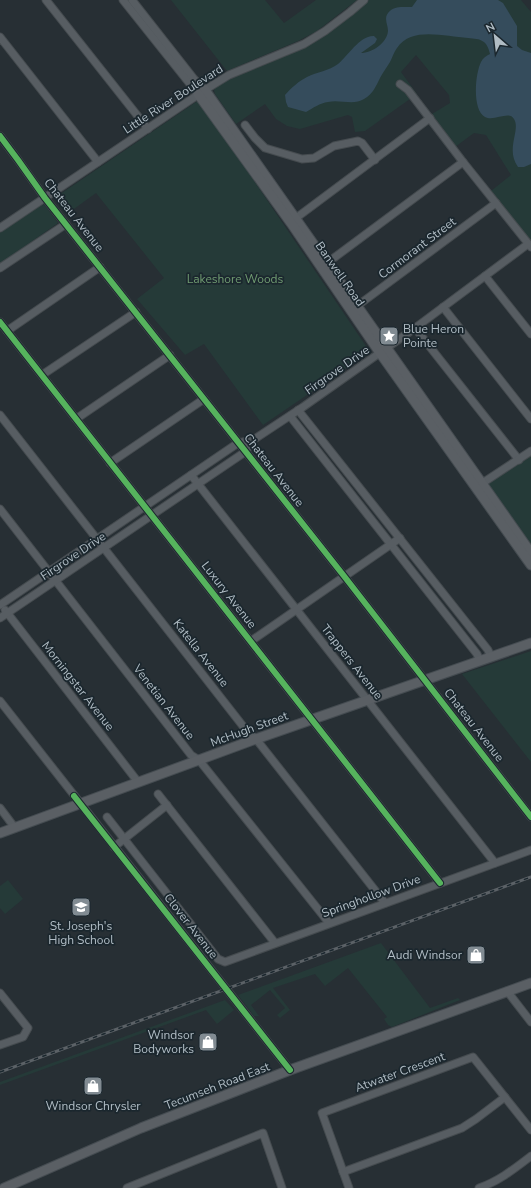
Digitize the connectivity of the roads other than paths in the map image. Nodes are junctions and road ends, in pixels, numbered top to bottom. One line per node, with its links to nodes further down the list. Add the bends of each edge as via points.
1 (46, 0): 11 (street)
2 (124, 0): 5 (street, Banwell Road)
3 (132, 0): 5 (street, Banwell Road)
4 (364, 0): 8 (street, Little River Boulevard, via 304,44 230,75)
5 (152, 31): 8 (street, Banwell Road, via 194,79)
6 (0, 37): 14 (street)
7 (400, 84): 9 (street, via 408,90)
8 (202, 92): 11 (street, Little River Boulevard); 18 (main road, Banwell Road)
9 (430, 118): 13 (street); 15 (street)
10 (245, 125): 13 (street, via 265,148 302,159 314,158 334,146 358,141)
11 (148, 129): 14 (street, Little River Boulevard)
12 (0, 136): 16 (street, Chateau Avenue)
13 (375, 160): 18 (street)
14 (98, 162): 16 (street, Little River Boulevard)
15 (463, 162): 17 (street); 22 (street)
16 (45, 198): 19 (street, Chateau Avenue); 20 (street, Little River Boulevard)
17 (496, 203): 21 (street); 27 (street, Cormorant Street)
18 (293, 221): 22 (main road, Banwell Road)
19 (66, 224): 23 (street, Chateau Avenue); 24 (street)
20 (0, 228)
21 (530, 245): 25 (street, Firgrove Drive)
22 (324, 265): 27 (main road, Banwell Road)
23 (100, 267): 28 (street, Chateau Avenue); 31 (street)
24 (0, 268)
25 (485, 276): 26 (street, Firgrove Drive); 32 (street)
26 (443, 307): 30 (street, Firgrove Drive); 41 (street)
27 (354, 308): 33 (main road, Banwell Road)
28 (136, 312): 34 (street, Chateau Avenue); 35 (street)
29 (0, 322): 31 (street, Luxury Avenue)
30 (415, 328): 33 (street, Firgrove Drive); 46 (street)
31 (7, 331): 35 (street, Luxury Avenue)
32 (531, 334)
33 (383, 351): 37 (street, Firgrove Drive); 52 (main road, Banwell Road)
34 (170, 355): 36 (street, Chateau Avenue); 40 (street)
35 (42, 375): 40 (street, Luxury Avenue)
36 (204, 399): 43 (street, Chateau Avenue); 47 (street)
37 (298, 410): 39 (street, Firgrove Drive); 48 (street)
38 (0, 415): 57 (street, Katella Avenue)
39 (290, 416): 42 (street, Firgrove Drive); 50 (street)
40 (76, 419): 47 (street, Luxury Avenue)
41 (531, 419)
42 (253, 440): 43 (street, Firgrove Drive); 45 (street, Firgrove Drive)
43 (238, 443): 45 (street, Chateau Avenue); 49 (street, Firgrove Drive)
44 (531, 451): 46 (street)
45 (245, 452): 51 (street, Firgrove Drive); 63 (street, Chateau Avenue)
46 (519, 460): 52 (street)
47 (110, 463): 53 (street, Luxury Avenue)
48 (349, 474): 50 (street); 56 (street)
49 (191, 476): 51 (street, Trappers Avenue); 53 (street, Firgrove Drive)
50 (340, 480): 58 (street)
51 (198, 484): 55 (street, Firgrove Drive); 68 (street, Trappers Avenue)
52 (479, 485): 60 (main road, Banwell Road); 61 (main road, Banwell Road)
53 (145, 507): 55 (street, Luxury Avenue); 57 (street, Firgrove Drive)
54 (0, 509): 62 (street, Venetian Avenue)
55 (152, 515): 59 (street, Firgrove Drive); 71 (street, Luxury Avenue)
56 (400, 538): 58 (street); 65 (street)
57 (98, 539): 59 (street, Katella Avenue); 62 (street, Firgrove Drive)
58 (390, 544): 63 (street); 66 (street)
59 (105, 548): 64 (street, Firgrove Drive); 79 (street, Katella Avenue, via 246,730)
60 (531, 553)
61 (531, 565)
62 (49, 571): 64 (street, Venetian Avenue); 67 (street, Firgrove Drive)
63 (344, 576): 68 (street); 75 (street, Chateau Avenue)
64 (56, 580): 69 (street, Firgrove Drive); 80 (street, Venetian Avenue, via 191,754)
65 (445, 595): 66 (street); 73 (street)
66 (436, 602): 74 (street)
67 (0, 604): 69 (street, Morningstar Avenue)
68 (296, 610): 71 (street); 76 (street, Trappers Avenue)
69 (8, 613): 70 (street, Firgrove Drive); 81 (street, Morningstar Avenue)
70 (0, 618)
71 (251, 641): 78 (street, Luxury Avenue)
72 (531, 643): 73 (main road, McHugh Street)
73 (491, 657): 74 (main road, McHugh Street)
74 (480, 661): 75 (main road, McHugh Street)
75 (425, 680): 76 (main road, McHugh Street); 87 (street, Chateau Avenue)
76 (367, 700): 78 (main road, McHugh Street); 93 (street, Trappers Avenue)
77 (0, 701): 83 (street, Clover Avenue)
78 (312, 719): 79 (main road, McHugh Street); 94 (street, Luxury Avenue)
79 (256, 739): 80 (main road, McHugh Street); 95 (street, Katella Avenue)
80 (199, 760): 81 (main road, McHugh Street); 96 (street, Venetian Avenue)
81 (138, 782): 83 (main road, McHugh Street)
82 (158, 794): 84 (street)
83 (80, 804): 88 (main road, McHugh Street); 91 (street, Clover Avenue)
84 (167, 805): 90 (street); 97 (street)
85 (0, 808): 88 (street)
86 (107, 817): 90 (street, Clover Avenue)
87 (531, 817)
88 (15, 828): 89 (main road, McHugh Street)
89 (0, 833)
90 (124, 838): 91 (street); 98 (street, Clover Avenue)
91 (114, 847): 104 (street, Clover Avenue)
92 (531, 850): 93 (street, Springhollow Drive)
93 (495, 863): 94 (street, Springhollow Drive)
94 (440, 883): 95 (street, Springhollow Drive)
95 (385, 903): 96 (street, Springhollow Drive)
96 (330, 923): 97 (street, Springhollow Drive)
97 (275, 943): 98 (street, Springhollow Drive, via 225,962)
98 (218, 959)
99 (531, 982): 100 (main road, Tecumseh Road East)
100 (507, 991): 102 (street); 104 (main road, Tecumseh Road East)
101 (0, 993): 103 (street, via 28,1028 23,1037)
102 (531, 1022)
103 (0, 1045)
104 (290, 1070): 109 (main road, Tecumseh Road East, via 141,1128)
105 (505, 1097): 106 (street, Atwater Crescent); 108 (street, via 462,1128); 108 (street, Atwater Crescent, via 473,1057 322,1112)
106 (531, 1130)
107 (531, 1156): 113 (street, via 507,1175)
108 (343, 1172): 112 (street, Atwater Crescent)
109 (4, 1188)
110 (127, 1188): 111 (street, via 263,1133)
111 (282, 1188)
112 (349, 1188)
113 (480, 1188)

